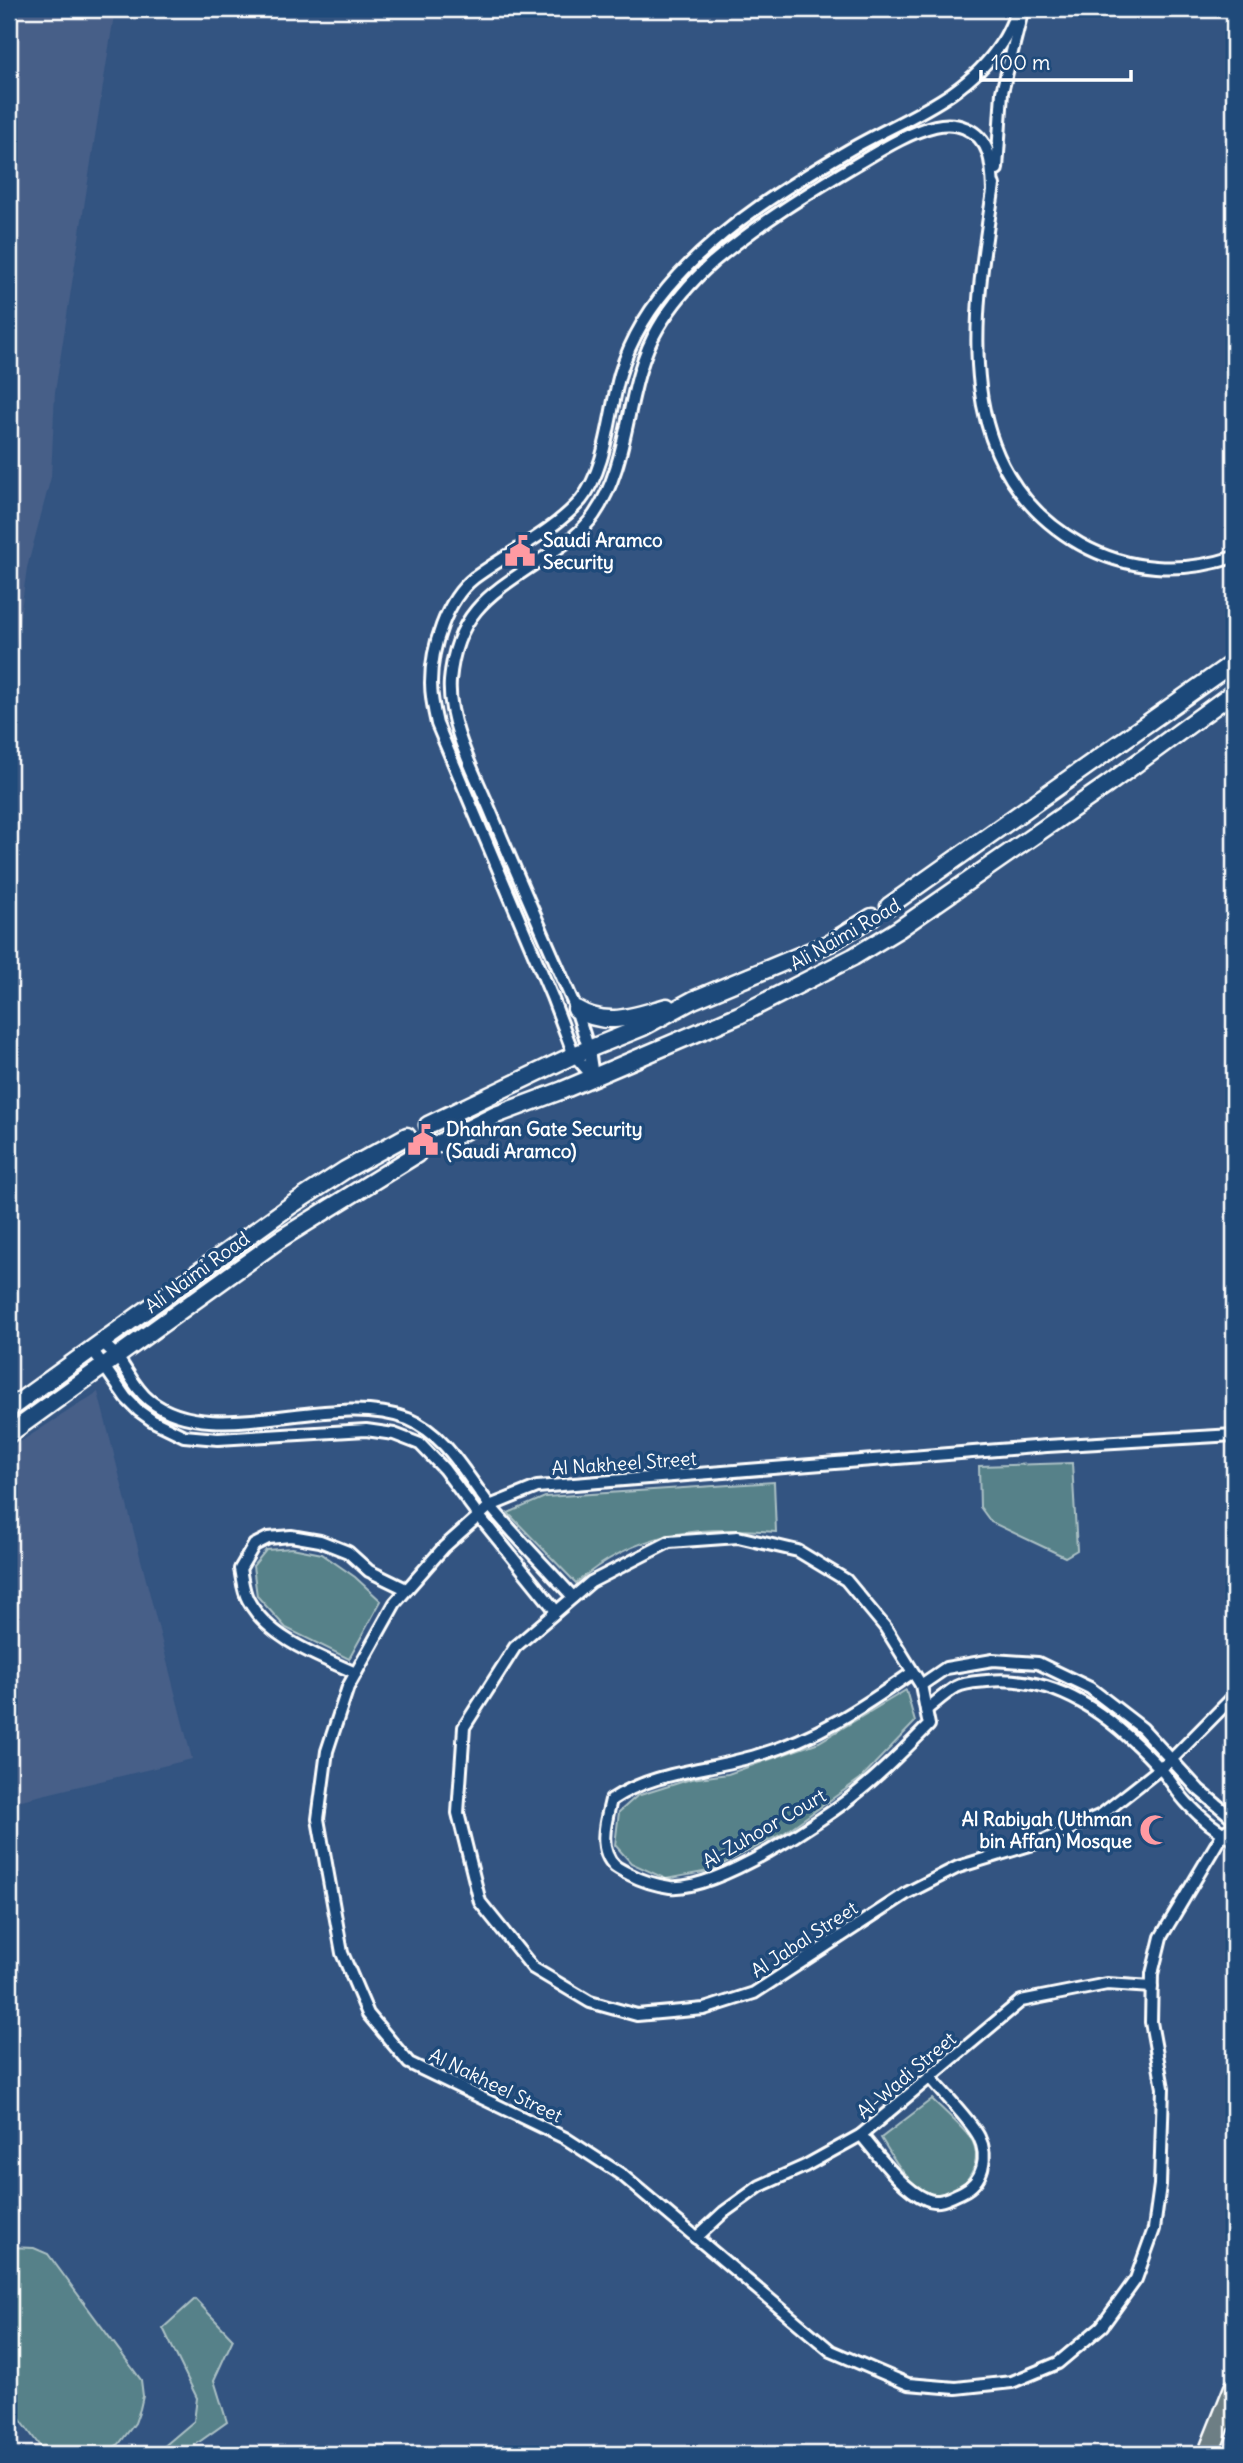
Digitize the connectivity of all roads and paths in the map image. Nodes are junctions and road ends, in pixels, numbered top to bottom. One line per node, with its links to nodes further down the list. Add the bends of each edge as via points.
1 (1018, 9): 4 (street, via 994,54 953,94 800,180 731,229 678,276 647,316 628,353 590,484)
2 (1023, 9): 3 (street, via 1002,92)
3 (993, 191): 5 (street, via 990,155 984,144 966,128 936,125 817,188 712,263 672,306 646,350 610,486 596,512); 6 (street, via 981,263 979,369 988,428 1010,478 1056,528 1110,558 1181,568)
4 (556, 523): 5 (street, via 558,537); 7 (street)
5 (573, 538): 8 (street)
6 (1234, 558)
7 (472, 579): 8 (street, via 486,583); 15 (street, via 452,607 437,641 431,682 437,724 552,997)
8 (488, 595): 14 (street, via 459,640 451,675 453,712 481,790)
9 (1234, 662): 11 (main road, Ali Naimi Road)
10 (1234, 692): 16 (main road, Ali Naimi Road, via 1107,785 853,957 739,1015)
11 (889, 906)
12 (872, 918): 13 (main road, Ali Naimi Road, via 830,943)
13 (693, 1000): 14 (main road, via 621,1019 598,1019); 15 (main road, Ali Naimi Road)
14 (576, 1009): 15 (street)
15 (581, 1053): 16 (street); 17 (main road, Ali Naimi Road)
16 (593, 1077): 17 (main road, Ali Naimi Road, via 445,1140 439,1124)
17 (443, 1117): 18 (main road, Ali Naimi Road)
18 (428, 1125)
19 (407, 1136): 20 (main road, Ali Naimi Road)
20 (381, 1150): 22 (main road, via 396,1154); 23 (main road, Ali Naimi Road, via 281,1212)
21 (417, 1154): 22 (main road, Ali Naimi Road)
22 (392, 1168): 24 (main road, Ali Naimi Road, via 279,1239)
23 (97, 1345): 24 (street); 25 (main road, Ali Naimi Road)
24 (110, 1362): 26 (main road, Ali Naimi Road); 28 (street, via 147,1399 186,1419 237,1420 349,1409 408,1419 433,1434 452,1454); 29 (street, via 126,1398 153,1422 184,1436 218,1439 366,1430 420,1444)
25 (9, 1409)
26 (9, 1434)
27 (1234, 1435): 28 (street, Al Nakheel Street, via 537,1487)
28 (490, 1506): 29 (street, Al Nakheel Street); 31 (street)
29 (479, 1516): 30 (street, Al Nakheel Street); 32 (street)
30 (406, 1589): 34 (street, Al Nakheel Street); 34 (street, via 369,1571 348,1552 320,1541 291,1536 254,1545 240,1569 248,1600 267,1625 302,1648)
31 (573, 1597): 32 (street, Al Jabal Street); 33 (street, Al Jabal Street, via 591,1582 669,1542 738,1537 798,1551 846,1580 885,1627)
32 (556, 1611): 39 (street, Al Jabal Street, via 515,1647 464,1727 457,1813 480,1902 533,1968 590,2002 637,2015 704,2009 754,1993 907,1894 958,1867 1043,1841 1101,1815)
33 (913, 1672): 35 (street, Al Jabal Street); 37 (street, Al-Zuhoor Court, via 815,1735 757,1756 678,1772 627,1790 611,1800 604,1847 614,1866 643,1881 672,1887 705,1882 810,1826 859,1791 929,1725)
34 (356, 1673): 47 (street, Al Nakheel Street, via 327,1751 318,1819 342,1953 368,2014 409,2063 565,2138 622,2175)
35 (921, 1685): 37 (street); 38 (street, via 946,1668 993,1660 1038,1663 1090,1688 1142,1727)
36 (1234, 1696): 38 (street)
37 (926, 1710): 39 (street, via 958,1686 972,1682 1007,1679 1039,1684 1067,1693 1095,1710)
38 (1171, 1760): 39 (street, Al Jabal Street); 40 (street)
39 (1161, 1768): 42 (street, via 1187,1804)
40 (1234, 1819)
41 (1234, 1826): 42 (street, Al Nakheel Street)
42 (1223, 1833): 43 (street); 44 (street, Al Nakheel Street, via 1161,1937)
43 (1234, 1840)
44 (1152, 1987): 45 (street, Al-Wadi Street, via 1107,1984 1021,2001); 47 (street, Al Nakheel Street, via 1151,2022 1163,2088 1154,2229 1136,2279 1102,2326 1058,2363 1012,2382 957,2388 908,2384 831,2351)
45 (930, 2078): 46 (street, Al-Wadi Street); 46 (street, via 979,2136 985,2161 976,2182 942,2201 928,2201 910,2189)
46 (860, 2135): 47 (street, Al-Wadi Street, via 760,2186)
47 (696, 2238)
48 (1234, 2378): 50 (main road)
49 (1234, 2389): 50 (highway)
50 (1208, 2454)

